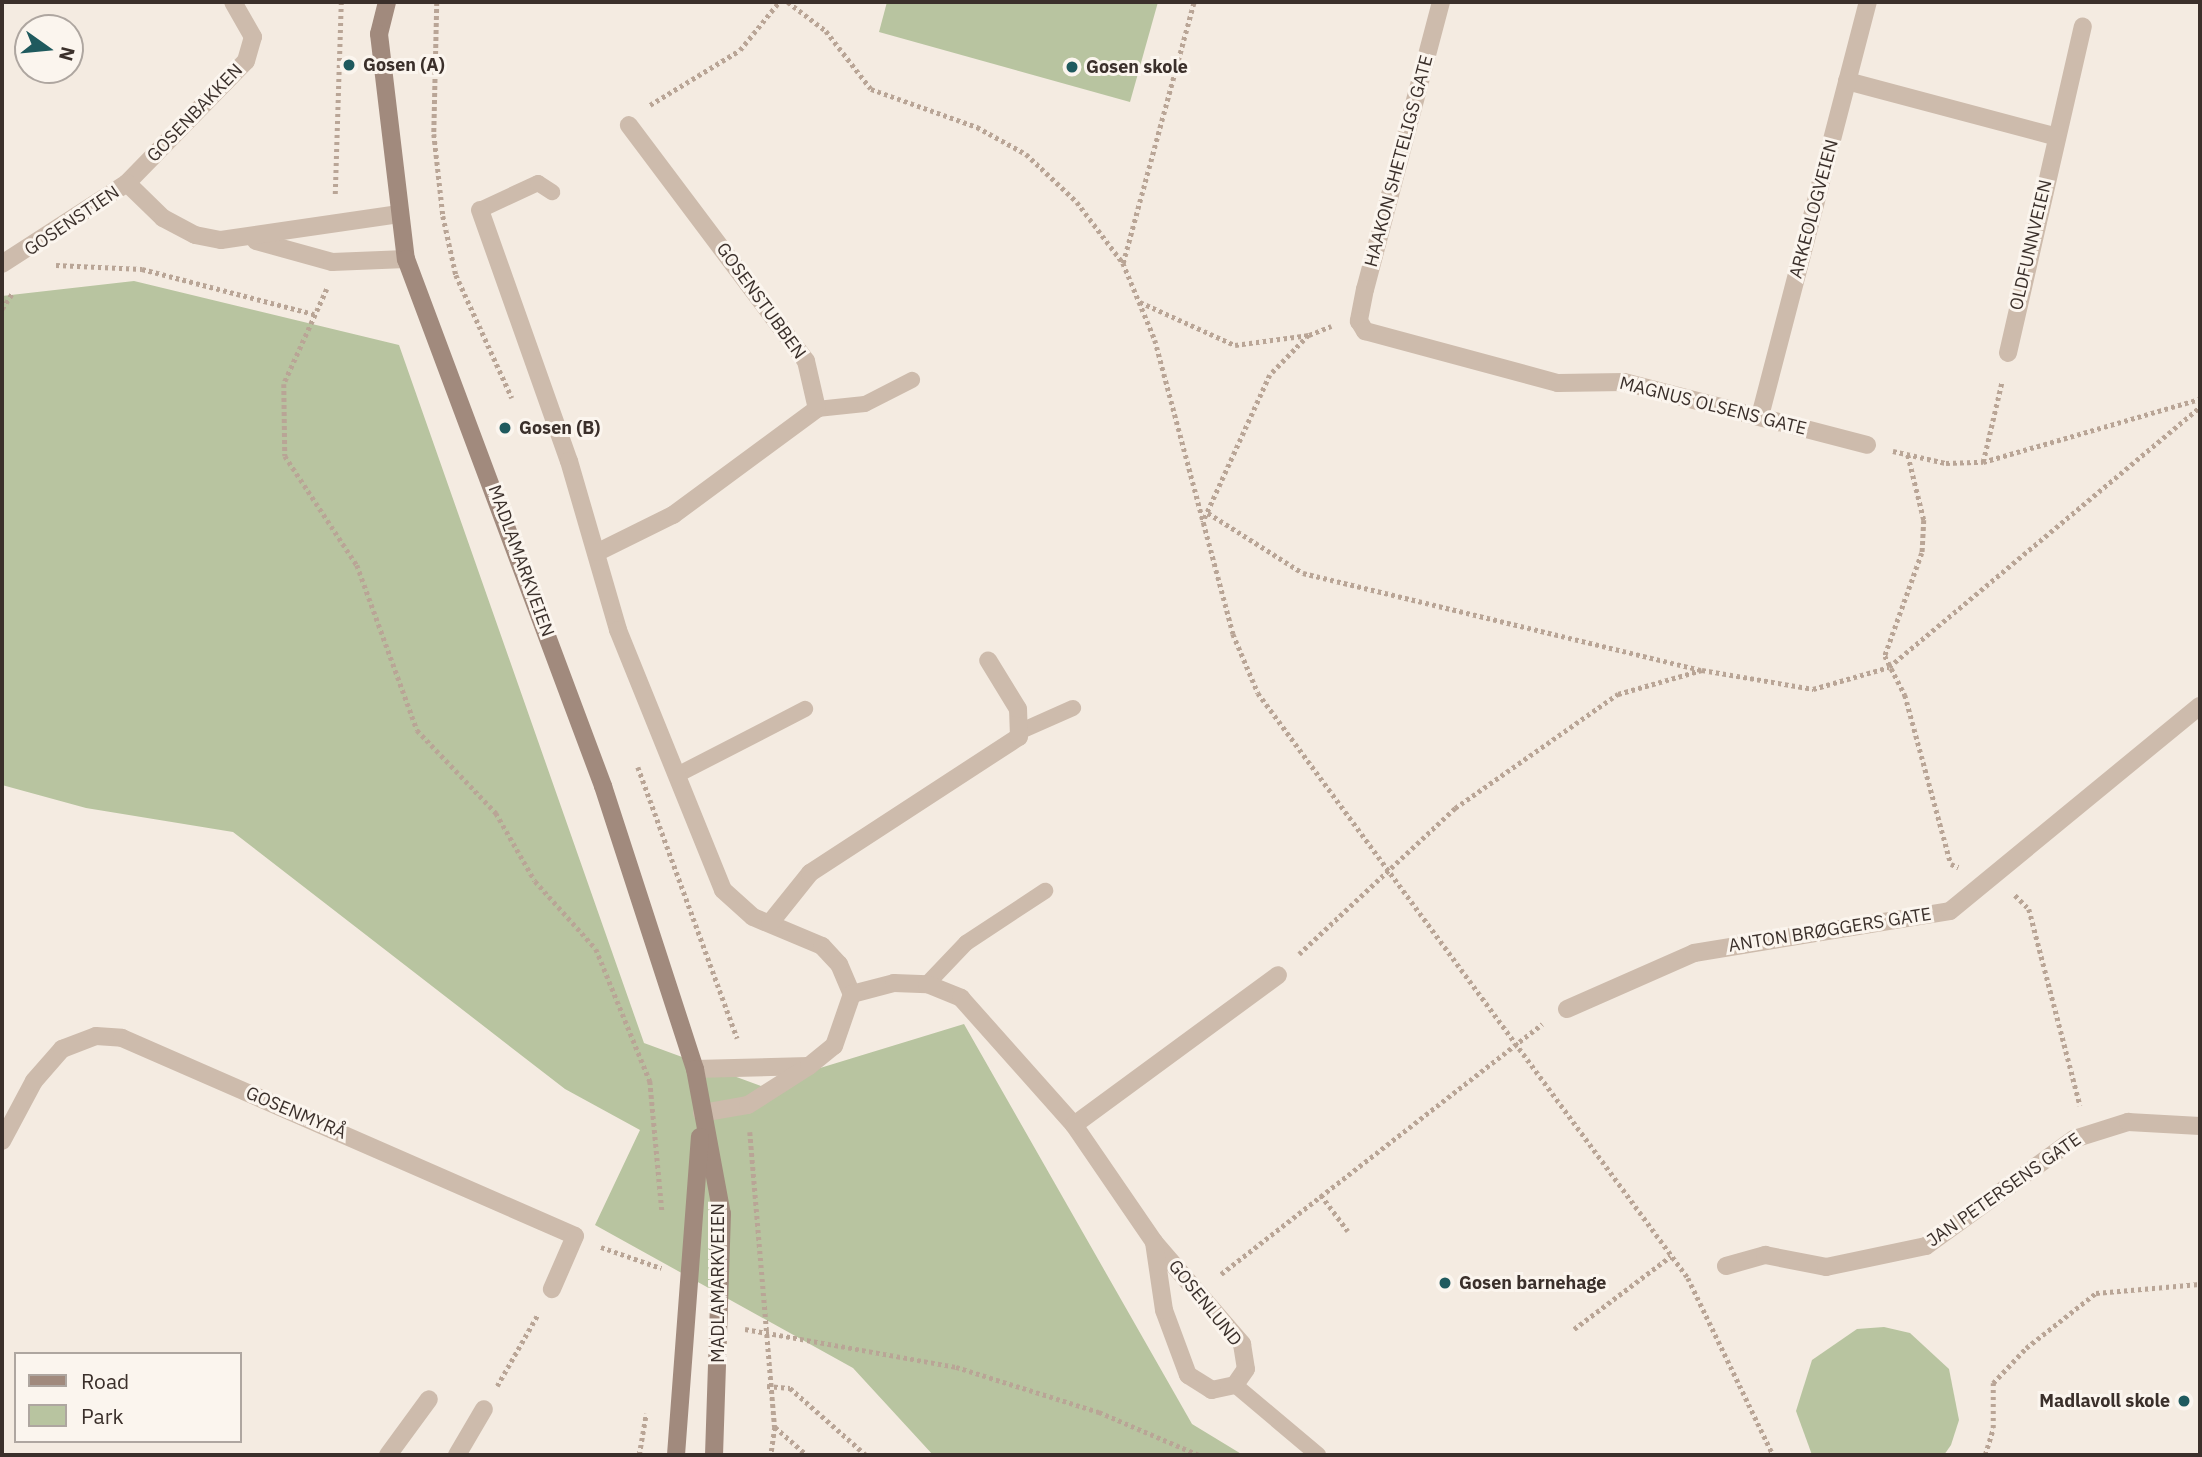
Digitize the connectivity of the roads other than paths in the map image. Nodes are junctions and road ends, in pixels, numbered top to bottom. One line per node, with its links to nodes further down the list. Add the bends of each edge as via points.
1 (233, 2): 9 (street, GOSENBAKKEN, via 253,37 246,61)
2 (387, 2): 12 (main road, MADLAMARKVEIEN, via 379,34)
3 (1441, 2): 16 (street, HAAKON SHETELIGS GATE)
4 (1868, 2): 6 (street, ARKEOLOGVEIEN)
5 (2083, 26): 8 (street, OLDFUNNVEIEN)
6 (1847, 81): 8 (street); 20 (street, ARKEOLOGVEIEN)
7 (629, 125): 19 (street, GOSENSTUBBEN, via 806,361)
8 (2054, 136): 17 (street, OLDFUNNVEIEN)
9 (127, 183): 13 (street, GOSENSTIEN, via 163,218 194,235); 15 (street, GOSENSTIEN)
10 (552, 192): 11 (lane, via 538,183)
11 (480, 210): 22 (street)
12 (399, 214): 13 (street, GOSENSTIEN); 14 (main road, MADLAMARKVEIEN)
13 (249, 239): 14 (street, GOSENSTIEN, via 332,262)
14 (406, 259): 36 (main road, MADLAMARKVEIEN, via 598,773)
15 (2, 264)
16 (1359, 321): 20 (street, MAGNUS OLSENS GATE, via 1365,331 1558,383 1624,382)
17 (2008, 353)
18 (912, 380): 19 (lane, via 865,404)
19 (817, 409): 22 (street, via 673,514)
20 (1760, 416): 21 (street, MAGNUS OLSENS GATE)
21 (1867, 445)
22 (598, 552): 28 (street, via 618,630)
23 (988, 660): 27 (street, via 1018,709)
24 (2200, 706): 34 (street, ANTON BRØGGERS GATE, via 1950,911 1694,953)
25 (1073, 708): 27 (lane)
26 (805, 709): 28 (lane)
27 (1021, 731): 30 (street, via 929,800 810,873)
28 (679, 774): 30 (street, via 723,890 735,907)
29 (1045, 891): 32 (lane, via 957,950)
30 (770, 923): 33 (street, via 822,947 839,964)
31 (1278, 975): 38 (street)
32 (927, 984): 33 (street, GOSENLUND, via 894,982); 38 (street, GOSENLUND, via 968,1005)
33 (852, 994): 35 (street, via 834,1046)
34 (1567, 1009)
35 (809, 1066): 36 (street); 37 (street, via 748,1105)
36 (695, 1069): 37 (main road, MADLAMARKVEIEN)
37 (702, 1113): 49 (main road, MADLAMARKVEIEN); 50 (main road, MADLAMARKVEIEN, via 722,1214)
38 (1074, 1125): 41 (street, GOSENLUND)
39 (2200, 1126): 42 (street, JAN PETERSENS GATE, via 2128,1122 2087,1133 1926,1246 1826,1267 1765,1255)
40 (2, 1141): 43 (street, GOSENMYRÅ, via 34,1081 62,1049 96,1036 122,1038 575,1236)
41 (1154, 1242): 44 (street, GOSENLUND, via 1242,1344 1246,1368); 44 (street, GOSENLUND, via 1164,1310 1188,1375 1212,1391)
42 (1726, 1266)
43 (552, 1289)
44 (1235, 1385): 51 (lane)
45 (429, 1399): 47 (street)
46 (484, 1409): 48 (street)
47 (388, 1455)
48 (457, 1455)
49 (676, 1455)
50 (714, 1455)
51 (1318, 1455)

